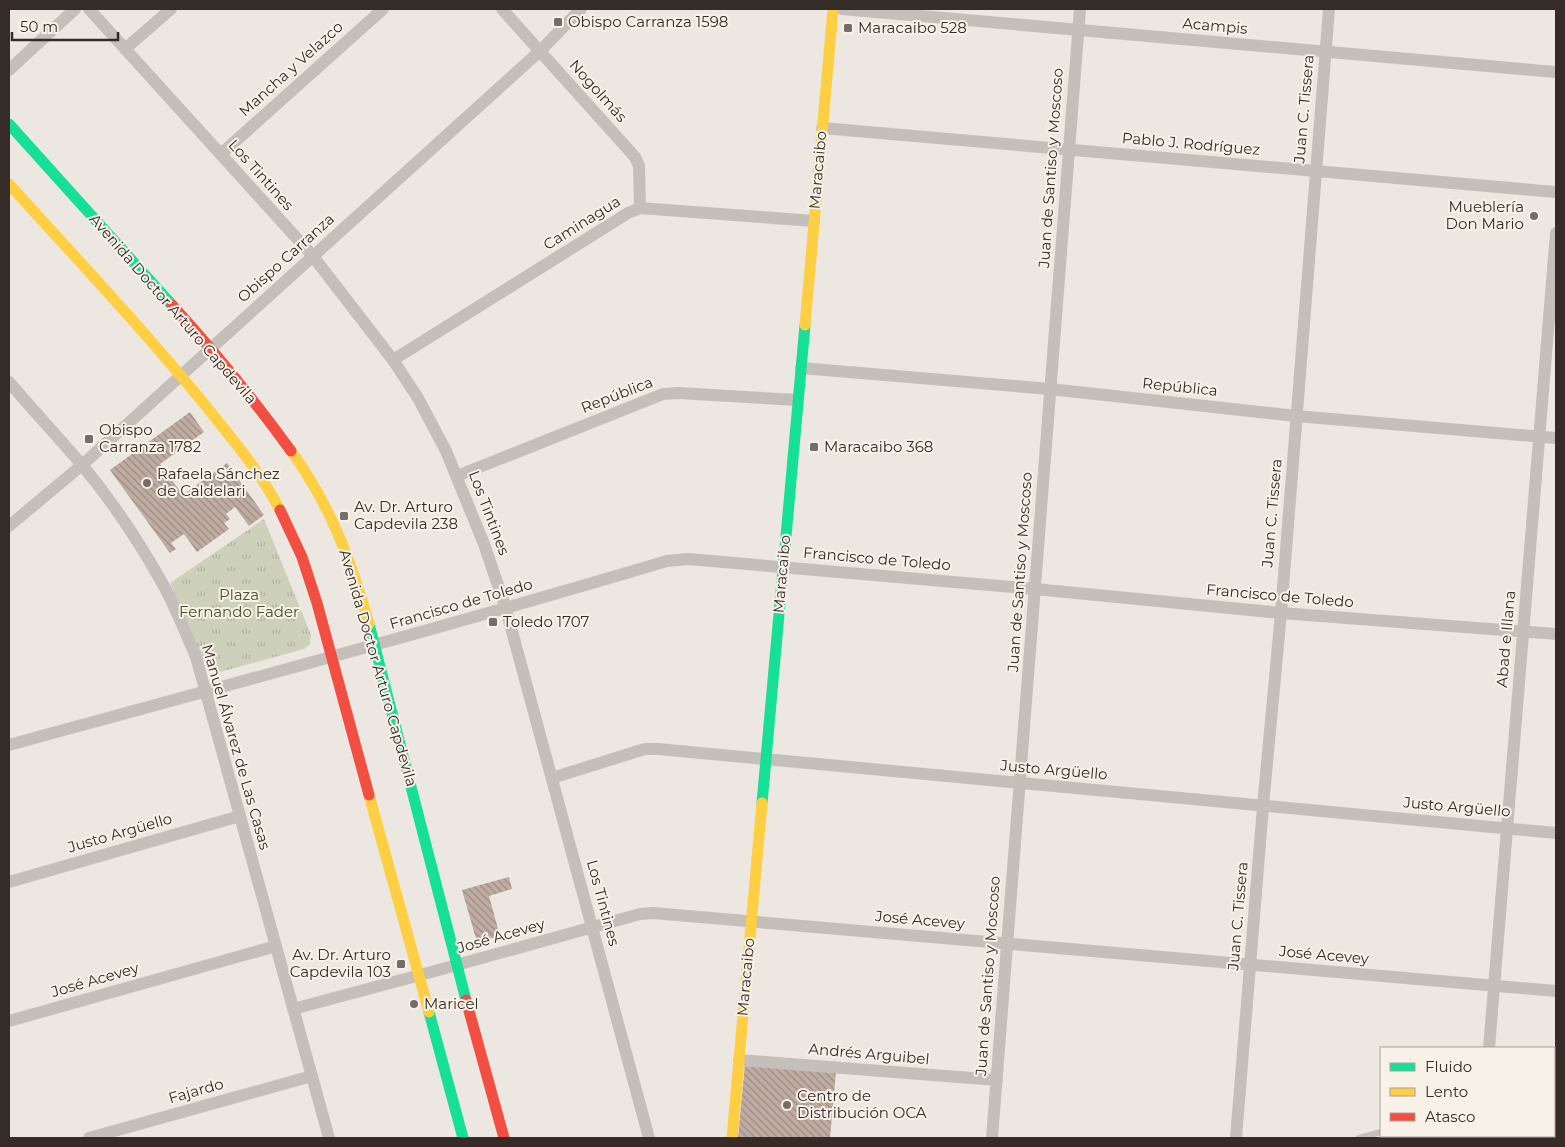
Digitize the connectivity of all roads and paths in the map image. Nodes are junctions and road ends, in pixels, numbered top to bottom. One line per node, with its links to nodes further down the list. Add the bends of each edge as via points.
1 (76, 9): 15 (street)
2 (89, 9): 12 (street, Los Tintines)
3 (171, 9): 12 (street)
4 (383, 9): 20 (street, Mancha y Velazco)
5 (502, 9): 13 (street, Nogolmás)
6 (581, 9): 13 (street, Obispo Carranza)
7 (832, 9): 18 (main road, Maracaibo)
8 (842, 9): 11 (street, Acampis)
9 (1080, 9): 11 (street, Juan de Santiso y Moscoso)
10 (1329, 9): 14 (street, Juan C. Tissera)
11 (1079, 30): 14 (street, Acampis); 19 (street, Juan de Santiso y Moscoso)
12 (125, 49): 20 (street, Los Tintines)
13 (540, 51): 24 (street, Nogolmás, via 635,157 639,166); 27 (street, Obispo Carranza)
14 (1325, 52): 16 (street, Acampis); 21 (street, Juan C. Tissera)
15 (9, 70)
16 (1556, 72)
17 (9, 124): 28 (main road, Avenida Doctor Arturo Capdevila)
18 (822, 128): 19 (street, Pablo J. Rodríguez); 25 (main road, Maracaibo)
19 (1069, 150): 21 (street, Pablo J. Rodríguez); 33 (street, Juan de Santiso y Moscoso)
20 (221, 154): 27 (street, Los Tintines)
21 (1315, 172): 23 (street, Pablo J. Rodríguez); 35 (street, Juan C. Tissera)
22 (9, 184): 31 (main road)
23 (1556, 192)
24 (640, 208): 25 (street, Caminagua); 29 (street, Caminagua)
25 (814, 221): 30 (main road, Maracaibo)
26 (1556, 233): 36 (street, Abad e Illana)
27 (312, 255): 28 (street, Obispo Carranza); 29 (street, Los Tintines)
28 (211, 348): 31 (street, Obispo Carranza); 47 (main road, Avenida Doctor Arturo Capdevila, via 301,464 328,510 357,582)
29 (393, 360): 39 (street, Los Tintines, via 418,398)
30 (801, 368): 33 (street, República); 34 (main road, Maracaibo)
31 (180, 374): 38 (street, Obispo Carranza); 48 (main road, via 250,461 275,500 302,557)
32 (9, 382): 38 (street, Manuel Álvarez de Las Casas)
33 (1050, 389): 35 (street, República); 42 (street, Juan de Santiso y Moscoso)
34 (798, 400): 39 (street, República, via 663,394); 41 (main road, Maracaibo)
35 (1296, 416): 36 (street, República); 44 (street, Juan C. Tissera)
36 (1539, 437): 37 (street, República); 45 (street, Abad e Illana)
37 (1556, 438)
38 (82, 465): 40 (street, Obispo Carranza); 49 (street, Manuel Álvarez de Las Casas, via 118,512 162,583 196,657)
39 (457, 476): 43 (street, Los Tintines)
40 (9, 526)
41 (783, 567): 42 (street, Francisco de Toledo); 43 (street, Francisco de Toledo, via 688,558 667,561); 51 (main road, Maracaibo)
42 (1035, 589): 44 (street, Francisco de Toledo); 53 (street, Juan de Santiso y Moscoso)
43 (506, 609): 47 (street, Francisco de Toledo); 52 (street, Los Tintines)
44 (1281, 613): 45 (street, Francisco de Toledo); 54 (street, Juan C. Tissera)
45 (1523, 632): 46 (street, Francisco de Toledo); 56 (street, Abad e Illana)
46 (1556, 634)
47 (375, 645): 48 (street, Francisco de Toledo); 63 (main road, Avenida Doctor Arturo Capdevila)
48 (333, 658): 49 (street, Francisco de Toledo); 65 (main road)
49 (206, 692): 50 (street, Francisco de Toledo); 55 (street, Manuel Álvarez de Las Casas)
50 (9, 745)
51 (766, 759): 52 (street, Justo Argüello, via 645,749); 53 (street, Justo Argüello); 59 (main road, Maracaibo)
52 (552, 778): 60 (street, Los Tintines)
53 (1020, 783): 54 (street, Justo Argüello); 61 (street, Juan de Santiso y Moscoso)
54 (1263, 806): 56 (street, Justo Argüello); 64 (street, Juan C. Tissera)
55 (240, 816): 58 (street, Justo Argüello); 62 (street, Manuel Álvarez de Las Casas)
56 (1507, 828): 57 (street, Justo Argüello); 66 (street, Abad e Illana)
57 (1556, 833)
58 (9, 882)
59 (751, 921): 60 (street, José Acevey, via 653,913); 61 (street, José Acevey); 71 (main road, Maracaibo)
60 (593, 927): 63 (street, José Acevey); 79 (street, Los Tintines)
61 (1007, 944): 64 (street, José Acevey); 73 (street, Juan de Santiso y Moscoso)
62 (276, 946): 68 (street, Manuel Álvarez de Las Casas); 69 (street, José Acevey)
63 (457, 965): 65 (street, José Acevey); 78 (main road, Avenida Doctor Arturo Capdevila)
64 (1250, 965): 66 (street, José Acevey); 82 (street, Juan C. Tissera)
65 (418, 975): 68 (street, José Acevey); 77 (main road)
66 (1494, 986): 67 (street, José Acevey); 70 (street, Abad e Illana)
67 (1556, 991)
68 (293, 1009): 72 (street, Manuel Álvarez de Las Casas)
69 (9, 1021)
70 (1489, 1047)
71 (739, 1060): 73 (street, Andrés Arguibel); 80 (main road, Maracaibo)
72 (312, 1076): 75 (street, Fajardo); 76 (street, Manuel Álvarez de Las Casas)
73 (997, 1080): 81 (street, Juan de Santiso y Moscoso)
74 (1380, 1132): 83 (lane)
75 (89, 1138)
76 (329, 1138)
77 (462, 1138)
78 (504, 1138)
79 (650, 1138)
80 (732, 1138)
81 (992, 1138)
82 (1236, 1138)
83 (1359, 1138)

